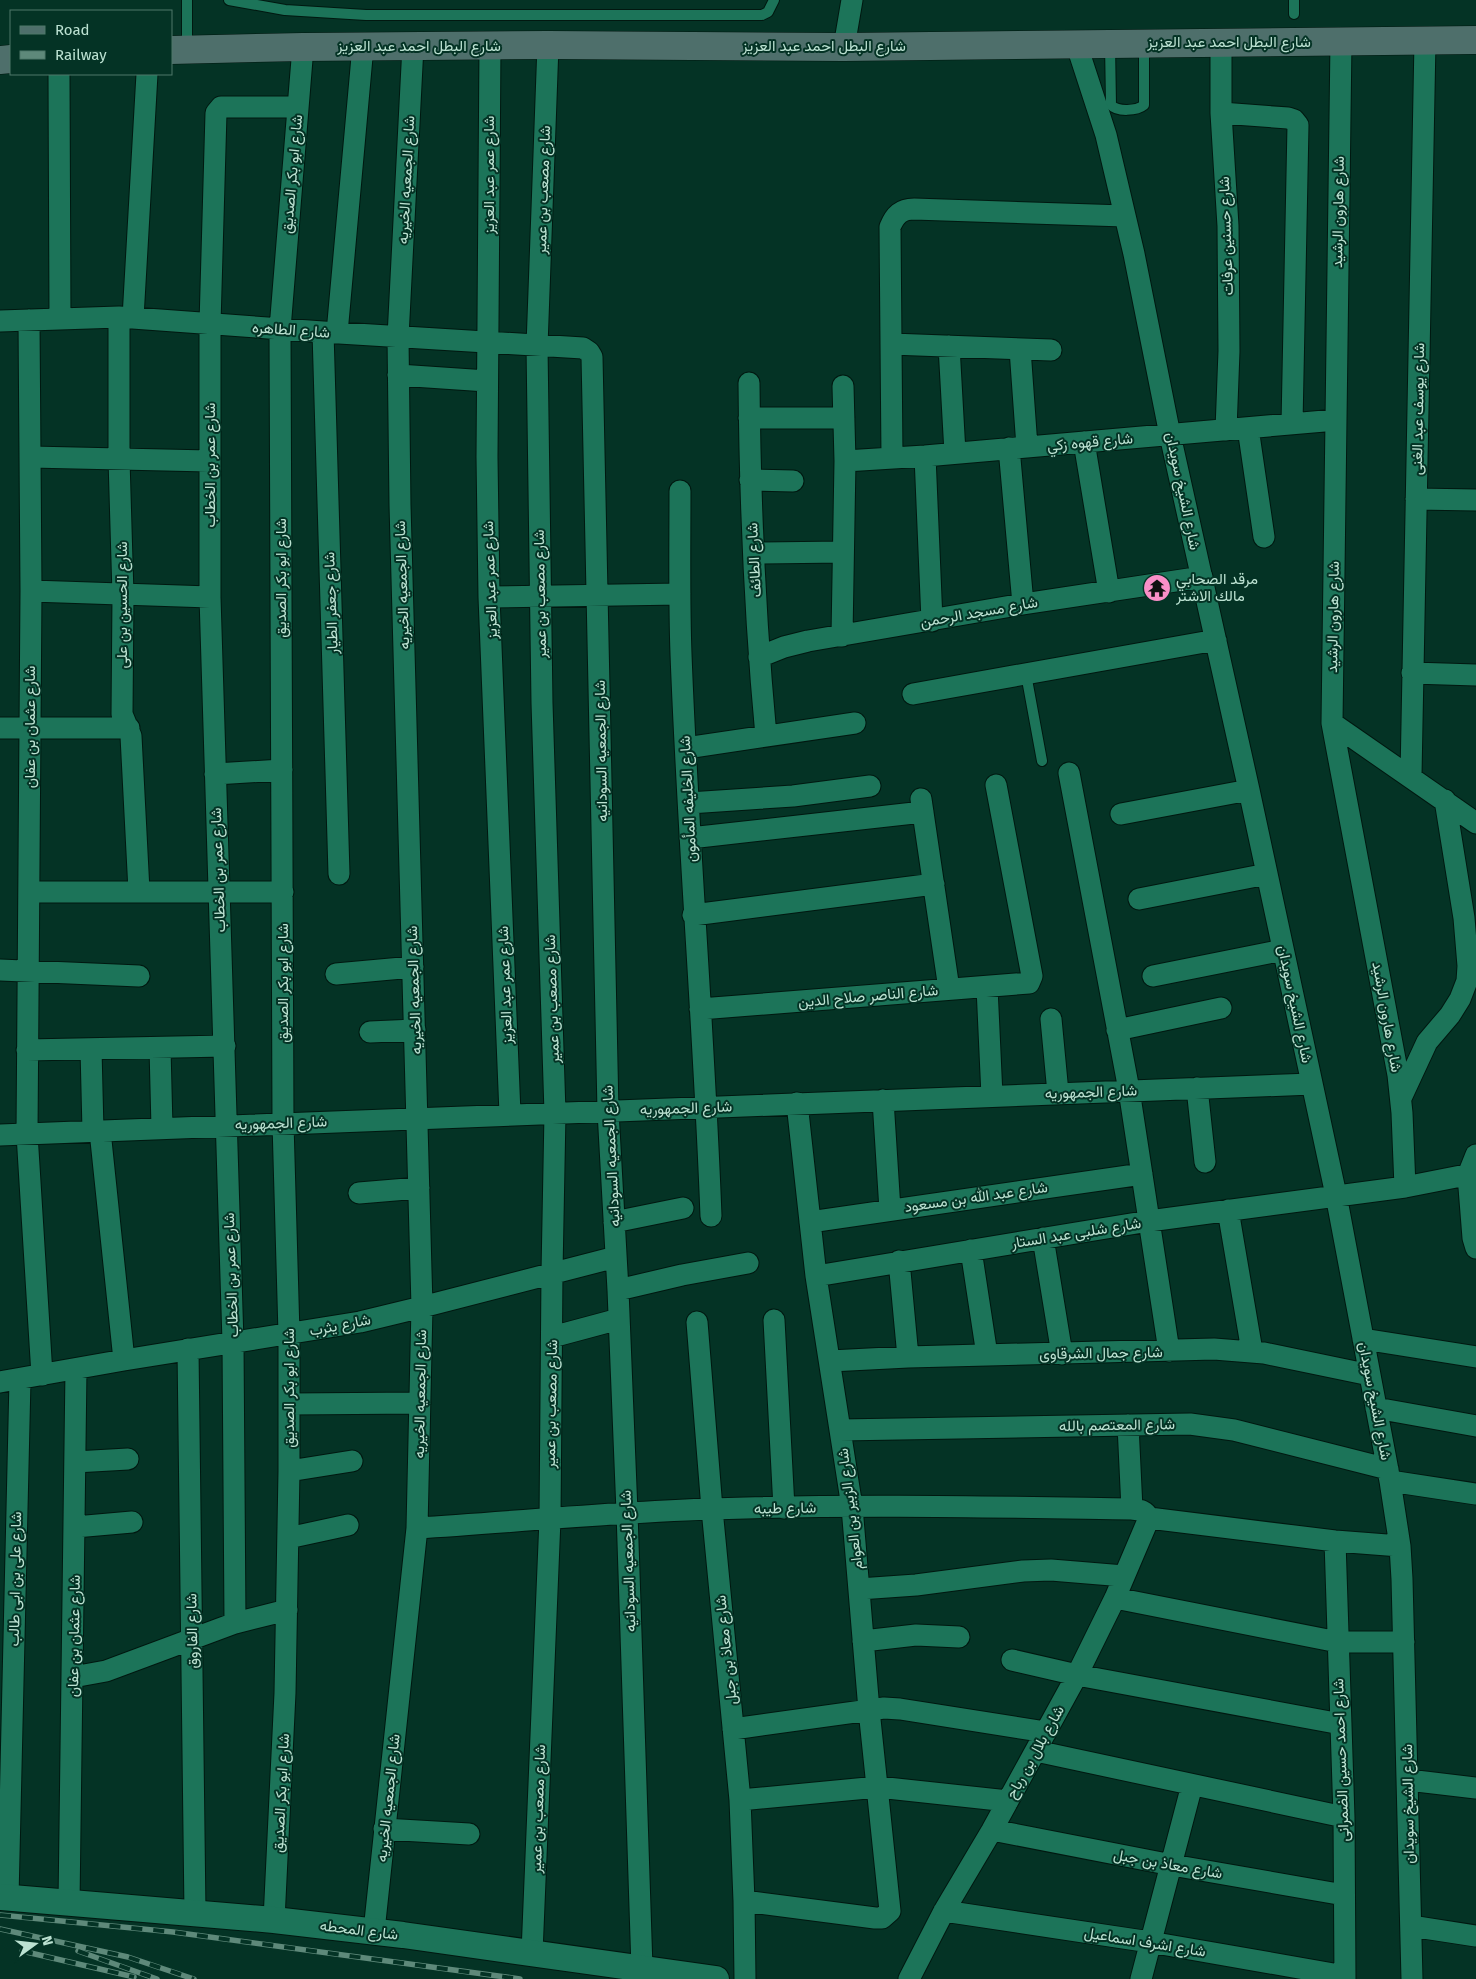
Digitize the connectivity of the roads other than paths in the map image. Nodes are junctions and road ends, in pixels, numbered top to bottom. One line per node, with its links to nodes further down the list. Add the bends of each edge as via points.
1 (187, 0): 20 (lane)
2 (229, 0): 3 (lane, via 285,10 366,15 679,16 762,15 768,12)
3 (774, 0)
4 (852, 0): 19 (street)
5 (1294, 0): 6 (lane)
6 (1294, 14)
7 (1476, 40): 9 (main road, شارع البطل احمد عبد العزيز)
8 (1341, 41): 9 (main road, شارع البطل احمد عبد العزيز); 10 (main road, شارع البطل احمد عبد العزيز); 47 (street, شارع هارون الرشيد)
9 (1425, 41): 64 (street, شارع يوسف عبد الغنى)
10 (1221, 42): 12 (main road, شارع البطل احمد عبد العزيز); 24 (street, شارع حسنين عرفات)
11 (1110, 43): 12 (main road, شارع البطل احمد عبد العزيز); 12 (lane, via 1111,105 1116,109 1136,109 1144,105); 13 (main road, شارع البطل احمد عبد العزيز)
12 (1144, 43)
13 (1076, 44): 19 (main road, شارع البطل احمد عبد العزيز); 25 (street, شارع الشيخ سويدان, via 1106,135)
14 (548, 45): 17 (main road, شارع البطل احمد عبد العزيز); 19 (main road, شارع البطل احمد عبد العزيز); 36 (street, شارع مصعب بن عمير)
15 (363, 46): 16 (main road, شارع البطل احمد عبد العزيز); 18 (main road, شارع البطل احمد عبد العزيز); 32 (street, شارع جعفر الطيار)
16 (413, 46): 17 (main road, شارع البطل احمد عبد العزيز); 33 (street, شارع الجمعيه الخيريه)
17 (490, 46): 34 (street, شارع عمر عبد العزيز)
18 (303, 47): 20 (main road, شارع البطل احمد عبد العزيز); 23 (street, شارع ابو بكر الصديق)
19 (844, 47)
20 (179, 50)
21 (60, 75): 27 (street)
22 (147, 75): 26 (street, شارع الحسين بن على)
23 (298, 107): 30 (street, شارع عمر بن الخطاب, via 218,109); 31 (street, شارع ابو بكر الصديق)
24 (1221, 114): 48 (street, via 1288,118 1298,126); 50 (street, شارع حسنين عرفات, via 1228,226)
25 (1125, 216): 35 (street, via 907,209 896,216 890,227); 51 (street, شارع الشيخ سويدان)
26 (126, 318): 27 (street, شارع الطاهره); 30 (street, شارع الطاهره); 58 (street, شارع الحسين بن على)
27 (60, 319): 28 (street, شارع الطاهره)
28 (29, 320): 29 (street, شارع الطاهره); 56 (street, شارع عثمان بن عفان)
29 (0, 321)
30 (210, 324): 31 (street, شارع الطاهره); 59 (street, شارع عمر بن الخطاب)
31 (280, 329): 32 (street, شارع الطاهره); 95 (street, شارع ابو بكر الصديق)
32 (330, 333): 33 (street, شارع الطاهره); 107 (street, شارع جعفر الطيار)
33 (398, 337): 34 (street, شارع الطاهره); 41 (street, شارع الجمعيه الخيريه)
34 (488, 342): 36 (street, شارع الطاهره); 42 (street, شارع عمر عبد العزيز)
35 (891, 344): 37 (street); 57 (street)
36 (537, 346): 38 (street, شارع الطاهره); 75 (street, شارع مصعب بن عمير)
37 (948, 346): 39 (street); 54 (street)
38 (583, 348): 74 (street, شارع الجمعيه السودانيه, via 589,352 593,365)
39 (1020, 349): 40 (street); 53 (street)
40 (1051, 350)
41 (398, 376): 42 (street); 118 (street, شارع الجمعيه الخيريه)
42 (487, 381): 77 (street, شارع عمر عبد العزيز)
43 (749, 383): 45 (street, شارع الطائف)
44 (843, 386): 46 (street)
45 (749, 418): 46 (street); 61 (street, شارع الطائف)
46 (844, 418): 60 (street)
47 (1336, 420): 48 (street, شارع قهوه زكي); 88 (street, شارع هارون الرشيد)
48 (1292, 424): 49 (street, شارع قهوه زكي)
49 (1248, 428): 50 (street, شارع قهوه زكي); 66 (street)
50 (1226, 430): 51 (street, شارع قهوه زكي)
51 (1170, 435): 52 (street, شارع قهوه زكي); 69 (street, شارع الشيخ سويدان)
52 (1084, 442): 53 (street, شارع قهوه زكي); 71 (street)
53 (1018, 448): 54 (street, شارع قهوه زكي); 78 (street)
54 (955, 453): 55 (street, شارع قهوه زكي)
55 (925, 456): 57 (street, شارع قهوه زكي); 79 (street)
56 (31, 457): 58 (street); 70 (street, شارع عثمان بن عفان)
57 (892, 458): 60 (street, شارع قهوه زكي)
58 (119, 459): 59 (street); 73 (street, شارع الحسين بن على)
59 (209, 461): 76 (street, شارع عمر بن الخطاب)
60 (844, 461): 67 (street)
61 (750, 480): 62 (street); 68 (street, شارع الطائف)
62 (793, 481)
63 (680, 491): 72 (street, شارع الخليفه المأمون)
64 (1416, 499): 65 (street); 83 (street, شارع يوسف عبد الغنى)
65 (1476, 500)
66 (1264, 537)
67 (843, 552): 68 (street); 80 (street)
68 (754, 553): 82 (street, شارع الطائف)
69 (1202, 576): 71 (street, شارع مسجد الرحمن); 81 (street, شارع الشيخ سويدان)
70 (31, 591): 73 (street); 90 (street, شارع عثمان بن عفان)
71 (1109, 592): 78 (street, شارع مسجد الرحمن)
72 (680, 594): 74 (street); 93 (street, شارع الخليفه المأمون)
73 (123, 595): 76 (street); 91 (street, شارع الحسين بن على, via 122,714)
74 (598, 595): 75 (street); 146 (street, شارع الجمعيه السودانيه)
75 (540, 596): 77 (street); 147 (street, شارع مصعب بن عمير)
76 (210, 597): 97 (street, شارع عمر بن الخطاب)
77 (489, 597): 148 (street, شارع عمر عبد العزيز)
78 (1023, 604): 79 (street, شارع مسجد الرحمن)
79 (932, 620): 80 (street, شارع مسجد الرحمن)
80 (842, 636): 82 (street, شارع مسجد الرحمن, via 784,647)
81 (1216, 640): 84 (street); 101 (street, شارع الشيخ سويدان)
82 (759, 657): 92 (street, شارع الطائف)
83 (1412, 673): 85 (street); 98 (street, شارع يوسف عبد الغنى)
84 (1026, 674): 86 (street); 94 (lane)
85 (1476, 675)
86 (912, 694)
87 (855, 723): 92 (street)
88 (1332, 723): 98 (street); 142 (street, شارع هارون الرشيد)
89 (0, 728): 90 (street)
90 (30, 728): 91 (street); 111 (street, شارع عثمان بن عفان)
91 (129, 728): 110 (street, شارع الحسين بن على)
92 (766, 736): 93 (street)
93 (686, 748): 103 (street, شارع الخليفه المأمون)
94 (1042, 760)
95 (282, 770): 97 (street); 113 (street, شارع ابو بكر الصديق)
96 (1069, 773): 131 (street)
97 (215, 774): 112 (street, شارع عمر بن الخطاب)
98 (1411, 776): 102 (street)
99 (996, 785): 125 (street, شارع الناصر صلاح الدين, via 1032,976 1025,984)
100 (870, 786): 103 (street, via 793,796)
101 (1249, 790): 104 (street); 108 (street, شارع الشيخ سويدان)
102 (1445, 800): 105 (street); 116 (street)
103 (689, 803): 106 (street, شارع الخليفه المأمون)
104 (1121, 814)
105 (1476, 823)
106 (690, 838): 109 (street, via 922,805); 115 (street, شارع الخليفه المأمون)
107 (339, 874)
108 (1267, 874): 114 (street); 117 (street, شارع الشيخ سويدان)
109 (934, 884): 115 (street); 126 (street)
110 (139, 891): 111 (street); 112 (street)
111 (29, 892): 120 (street, شارع عثمان بن عفان)
112 (219, 892): 113 (street); 133 (street, شارع عمر بن الخطاب)
113 (283, 892): 150 (street, شارع ابو بكر الصديق)
114 (1139, 899)
115 (694, 915): 128 (street, شارع الخليفه المأمون)
116 (1470, 921): 124 (street, via 1468,966)
117 (1283, 950): 123 (street); 137 (street, شارع الشيخ سويدان)
118 (413, 967): 121 (street); 130 (street, شارع الجمعيه الخيريه)
119 (0, 970): 120 (street)
120 (27, 971): 122 (street); 135 (street, شارع عثمان بن عفان)
121 (336, 974)
122 (139, 976)
123 (1153, 976)
124 (1472, 983): 142 (street, via 1427,1042)
125 (987, 987): 126 (street, شارع الناصر صلاح الدين); 141 (street)
126 (950, 990): 128 (street, شارع الناصر صلاح الدين)
127 (1221, 1008): 131 (street)
128 (700, 1009): 145 (street, شارع الخليفه المأمون)
129 (1051, 1019): 140 (street)
130 (415, 1030): 132 (street); 149 (street, شارع الجمعيه الخيريه)
131 (1117, 1030): 139 (street)
132 (370, 1032)
133 (225, 1046): 134 (street); 151 (street, شارع عمر بن الخطاب)
134 (160, 1048): 136 (street); 152 (street)
135 (27, 1050): 136 (street); 154 (street, شارع عثمان بن عفان)
136 (91, 1050): 153 (street)
137 (1312, 1084): 138 (street, شارع الجمهوريه); 163 (street, شارع الشيخ سويدان)
138 (1197, 1088): 139 (street, شارع الجمهوريه); 157 (street)
139 (1129, 1090): 140 (street, شارع الجمهوريه); 158 (street)
140 (1058, 1093): 141 (street, شارع الجمهوريه)
141 (992, 1096): 143 (street, شارع الجمهوريه)
142 (1400, 1098): 160 (street, شارع هارون الرشيد)
143 (883, 1100): 144 (street, شارع الجمهوريه); 165 (street)
144 (798, 1103): 145 (street, شارع الجمهوريه); 170 (street, شارع الزبير بن العوام)
145 (707, 1107): 146 (street, شارع الجمهوريه); 167 (street, شارع الخليفه المأمون)
146 (608, 1111): 147 (street, شارع الجمهوريه); 169 (street, شارع الجمعيه السودانيه)
147 (556, 1113): 148 (street, شارع الجمهوريه); 177 (street, شارع مصعب بن عمير)
148 (510, 1114): 149 (street, شارع الجمهوريه)
149 (418, 1118): 150 (street, شارع الجمهوريه); 161 (street, شارع الجمعيه الخيريه)
150 (283, 1123): 151 (street, شارع الجمهوريه); 184 (street, شارع ابو بكر الصديق)
151 (226, 1126): 152 (street, شارع الجمهوريه); 187 (street, شارع عمر بن الخطاب)
152 (162, 1128): 153 (street, شارع الجمهوريه)
153 (97, 1131): 154 (street, شارع الجمهوريه); 195 (street)
154 (27, 1134): 155 (street, شارع الجمهوريه); 198 (street)
155 (0, 1135)
156 (1476, 1155): 159 (street)
157 (1205, 1162)
158 (1142, 1174): 165 (street, شارع عبد الله بن مسعود); 168 (street)
159 (1472, 1174): 160 (street, شارع شلبى عبد الستار); 172 (street)
160 (1405, 1187): 163 (street, شارع شلبى عبد الستار)
161 (420, 1188): 162 (street); 180 (street, شارع الجمعيه الخيريه)
162 (359, 1193)
163 (1336, 1195): 166 (street, شارع شلبى عبد الستار); 186 (street, شارع الشيخ سويدان)
164 (683, 1208): 169 (street)
165 (890, 1210): 170 (street, شارع عبد الله بن مسعود)
166 (1228, 1210): 168 (street, شارع شلبى عبد الستار); 190 (street)
167 (711, 1216)
168 (1149, 1221): 171 (street, شارع شلبى عبد الستار); 189 (street)
169 (614, 1222): 174 (street, شارع الجمعيه السودانيه)
170 (810, 1222): 178 (street, شارع الزبير بن العوام)
171 (1043, 1238): 173 (street, شارع شلبى عبد الستار); 191 (street)
172 (1476, 1248)
173 (971, 1250): 175 (street, شارع شلبى عبد الستار); 192 (street)
174 (616, 1257): 177 (street, شارع يثرب); 179 (street, شارع الجمعيه السودانيه)
175 (899, 1262): 178 (street, شارع شلبى عبد الستار); 193 (street)
176 (748, 1263): 179 (street)
177 (552, 1272): 180 (street, شارع يثرب); 185 (street, شارع مصعب بن عمير)
178 (816, 1276): 196 (street, شارع الزبير بن العوام)
179 (618, 1290): 181 (street, شارع الجمعيه السودانيه)
180 (422, 1307): 184 (street, شارع يثرب); 201 (street, شارع الجمعيه الخيريه)
181 (619, 1318): 185 (street); 216 (street, شارع الجمعيه السودانيه)
182 (774, 1320): 214 (street)
183 (697, 1322): 215 (street, شارع معاذ بن جبل)
184 (289, 1334): 187 (street, شارع يثرب); 202 (street, شارع ابو بكر الصديق)
185 (552, 1337): 218 (street, شارع مصعب بن عمير)
186 (1363, 1338): 194 (street); 199 (street, شارع الشيخ سويدان)
187 (233, 1342): 188 (street, شارع يثرب); 230 (street, شارع عمر بن الخطاب)
188 (188, 1349): 195 (street, شارع يثرب); 232 (street, شارع الفاروق)
189 (1169, 1351): 190 (street, شارع جمال الشرقاوى); 191 (street, شارع جمال الشرقاوى)
190 (1252, 1351): 199 (street, شارع جمال الشرقاوى)
191 (1062, 1354): 192 (street, شارع جمال الشرقاوى)
192 (987, 1355): 193 (street, شارع جمال الشرقاوى)
193 (908, 1357): 196 (street, شارع جمال الشرقاوى)
194 (1476, 1357)
195 (124, 1360): 197 (street, شارع يثرب)
196 (830, 1362): 206 (street, شارع الزبير بن العوام)
197 (76, 1369): 198 (street, شارع يثرب); 209 (street, شارع عثمان بن عفان)
198 (42, 1375): 200 (street, شارع يثرب)
199 (1370, 1375): 203 (street, شارع الشيخ سويدان)
200 (10, 1381): 256 (street, شارع على بن ابى طالب)
201 (420, 1403): 202 (street); 222 (street, شارع الجمعيه الخيريه)
202 (289, 1404): 210 (street, شارع ابو بكر الصديق)
203 (1376, 1408): 205 (street); 211 (street, شارع الشيخ سويدان)
204 (1128, 1425): 206 (street, شارع المعتصم بالله); 211 (street, شارع المعتصم بالله, via 1215,1426); 217 (street)
205 (1476, 1426)
206 (840, 1430): 213 (street, شارع الزبير بن العوام)
207 (128, 1459): 209 (street)
208 (352, 1461): 210 (street)
209 (76, 1462): 221 (street, شارع عثمان بن عفان)
210 (289, 1471): 223 (street, شارع ابو بكر الصديق)
211 (1389, 1475): 212 (street, شارع المعتصم بالله); 225 (street, شارع الشيخ سويدان)
212 (1476, 1494)
213 (852, 1507): 214 (street, شارع طيبه); 217 (street, شارع طيبه); 227 (street, شارع الزبير بن العوام)
214 (784, 1508): 215 (street, شارع طيبه)
215 (712, 1509): 216 (street, شارع طيبه); 241 (street, شارع معاذ بن جبل)
216 (627, 1512): 218 (street, شارع طيبه); 267 (street, شارع الجمعيه السودانيه)
217 (1140, 1513): 224 (street, شارع طيبه); 226 (street, شارع بلال بن رباح)
218 (550, 1519): 222 (street, شارع طيبه); 266 (street, شارع مصعب بن عمير)
219 (132, 1522): 221 (street)
220 (348, 1525): 223 (street)
221 (75, 1527): 238 (street, شارع عثمان بن عفان)
222 (417, 1528): 251 (street, شارع الجمعيه الخيريه)
223 (288, 1538): 229 (street, شارع ابو بكر الصديق)
224 (1335, 1541): 225 (street, شارع طيبه); 234 (street, شارع احمد حسين الضمرانى)
225 (1400, 1546): 235 (street, شارع الشيخ سويدان)
226 (1124, 1576): 227 (street, via 1023,1571); 228 (street, شارع بلال بن رباح)
227 (859, 1589): 233 (street, شارع الزبير بن العوام)
228 (1116, 1598): 234 (street); 237 (street, شارع بلال بن رباح)
229 (287, 1610): 230 (street); 261 (street, شارع ابو بكر الصديق)
230 (235, 1623): 232 (street)
231 (959, 1636): 233 (street, via 916,1635)
232 (192, 1638): 238 (street, via 106,1671); 260 (street, شارع الفاروق)
233 (863, 1641): 239 (street, شارع الزبير بن العوام)
234 (1338, 1642): 235 (street); 240 (street, شارع احمد حسين الضمرانى)
235 (1404, 1642): 244 (street, شارع الشيخ سويدان)
236 (1012, 1660): 237 (street)
237 (1077, 1675): 240 (street); 242 (street, شارع بلال بن رباح)
238 (73, 1678): 258 (street, شارع عثمان بن عفان)
239 (869, 1710): 241 (street); 242 (street, via 900,1709); 246 (street, شارع الزبير بن العوام)
240 (1340, 1724): 250 (street, شارع احمد حسين الضمرانى)
241 (733, 1729): 248 (street, شارع معاذ بن جبل)
242 (1046, 1732): 243 (street, شارع بلال بن رباح)
243 (1036, 1751): 245 (street); 249 (street, شارع بلال بن رباح)
244 (1408, 1780): 247 (street); 262 (street, شارع الشيخ سويدان)
245 (1192, 1785): 250 (street); 254 (street)
246 (878, 1787): 248 (street); 249 (street); 257 (street, شارع الزبير بن العوام, via 890,1906 887,1916 875,1918)
247 (1476, 1788)
248 (740, 1800): 257 (street, شارع معاذ بن جبل)
249 (1008, 1801): 252 (street, شارع بلال بن رباح)
250 (1344, 1817): 255 (street, شارع احمد حسين الضمرانى)
251 (384, 1829): 253 (street); 263 (street, شارع الجمعيه الخيريه)
252 (992, 1830): 254 (street, شارع معاذ بن جبل); 259 (street, شارع بلال بن رباح)
253 (469, 1834)
254 (1172, 1866): 255 (street, شارع معاذ بن جبل); 265 (street)
255 (1344, 1895): 268 (street, شارع احمد حسين الضمرانى)
256 (4, 1898): 258 (street, شارع المحطه)
257 (744, 1901): 270 (street, شارع معاذ بن جبل)
258 (70, 1904): 260 (street, شارع المحطه)
259 (944, 1911): 265 (street, شارع اشرف اسماعيل); 271 (street, شارع بلال بن رباح)
260 (195, 1913): 261 (street, شارع المحطه)
261 (274, 1920): 263 (street, شارع المحطه)
262 (1411, 1926): 264 (street); 273 (street, شارع الشيخ سويدان)
263 (374, 1931): 266 (street, شارع المحطه)
264 (1476, 1936)
265 (1150, 1942): 268 (street, شارع اشرف اسماعيل); 272 (street)
266 (532, 1953): 267 (street, شارع المحطه)
267 (642, 1968): 269 (street, شارع المحطه)
268 (1345, 1978)
269 (716, 1979)
270 (745, 1979)
271 (909, 1979)
272 (1142, 1979)
273 (1412, 1979)

